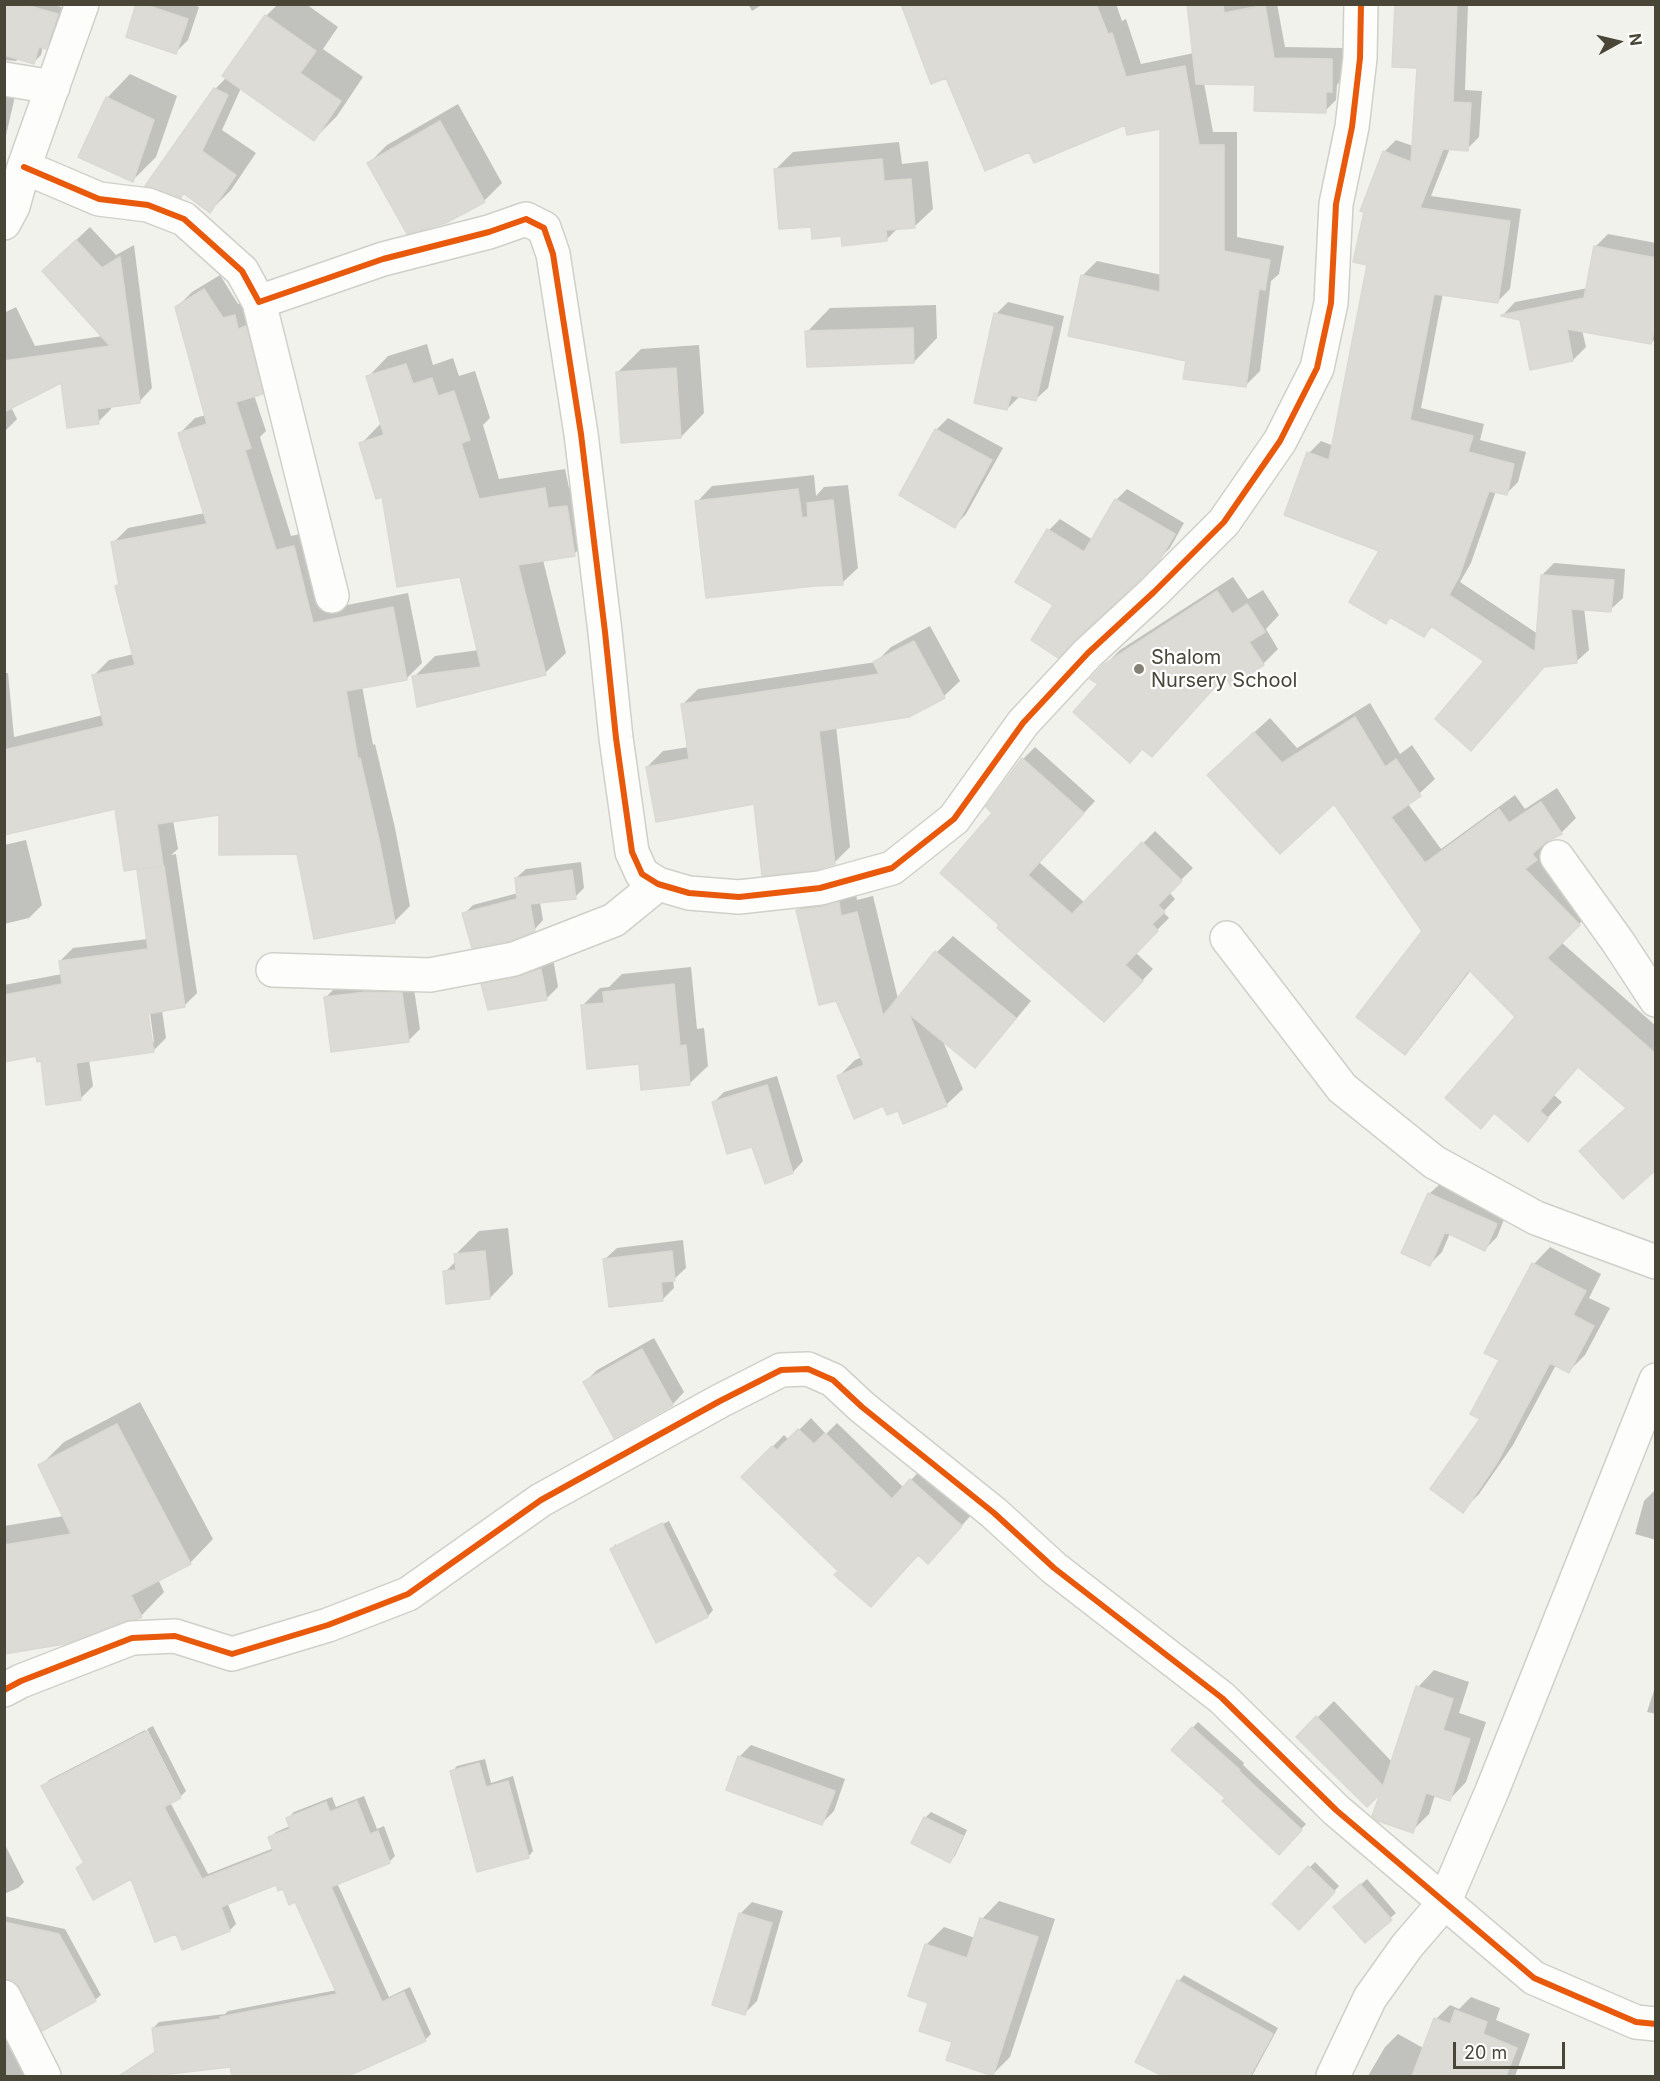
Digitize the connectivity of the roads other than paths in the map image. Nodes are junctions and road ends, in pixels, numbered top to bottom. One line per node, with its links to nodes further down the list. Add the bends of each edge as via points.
1 (82, 4): 4 (street)
2 (1361, 4): 10 (street, via 1352,127 1336,204 1331,303 1317,368 1280,441 1224,522 1060,681 1023,723 954,819 892,868 820,888 739,897 690,893)
3 (4, 79): 4 (street)
4 (53, 87): 5 (street)
5 (24, 167): 6 (street); 7 (street, via 99,199 148,206 184,219 242,271)
6 (4, 223)
7 (259, 302): 8 (street); 10 (street, via 383,259 526,219 544,228 553,254 581,434 632,852 642,874)
8 (332, 596)
9 (1557, 857): 13 (street)
10 (658, 884): 12 (street, via 614,920 514,959 430,975)
11 (1227, 938): 14 (street, via 1342,1088 1434,1162 1536,1218)
12 (273, 970)
13 (1656, 1000)
14 (1656, 1262)
15 (1656, 1380): 17 (street)
16 (4, 1690): 17 (street, via 132,1638 175,1636 232,1654 328,1625 408,1594 541,1500 781,1370 808,1369 833,1380 994,1513 1054,1568 1222,1698 1336,1810)
17 (1444, 1903): 19 (street, via 1534,1978 1636,2022); 21 (street, via 1370,1998)
18 (4, 1996): 20 (street)
19 (1656, 2024)
20 (44, 2076)
21 (1333, 2076)

